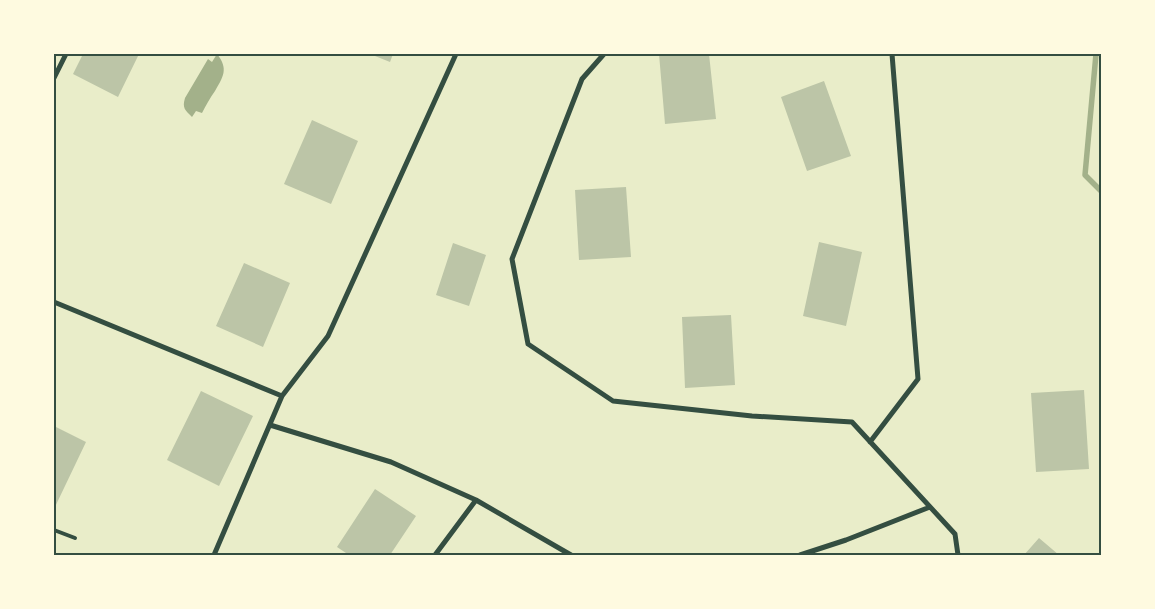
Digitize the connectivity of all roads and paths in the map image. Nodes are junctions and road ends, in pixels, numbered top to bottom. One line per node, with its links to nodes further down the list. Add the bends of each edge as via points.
1 (66, 54): 5 (street)
2 (456, 54): 7 (street, via 328,336)
3 (604, 54): 9 (street, via 582,79 512,259 528,344 613,401 752,416 852,422)
4 (892, 54): 9 (street, via 918,380)
5 (54, 78)
6 (54, 302): 7 (street)
7 (282, 396): 8 (street)
8 (270, 425): 10 (street, via 391,462); 14 (street)
9 (870, 442): 11 (street)
10 (476, 500): 15 (street); 16 (street)
11 (930, 507): 17 (street); 18 (street, via 955,534)
12 (54, 530): 13 (lane)
13 (75, 538)
14 (214, 555)
15 (435, 555)
16 (571, 555)
17 (800, 555)
18 (958, 555)

